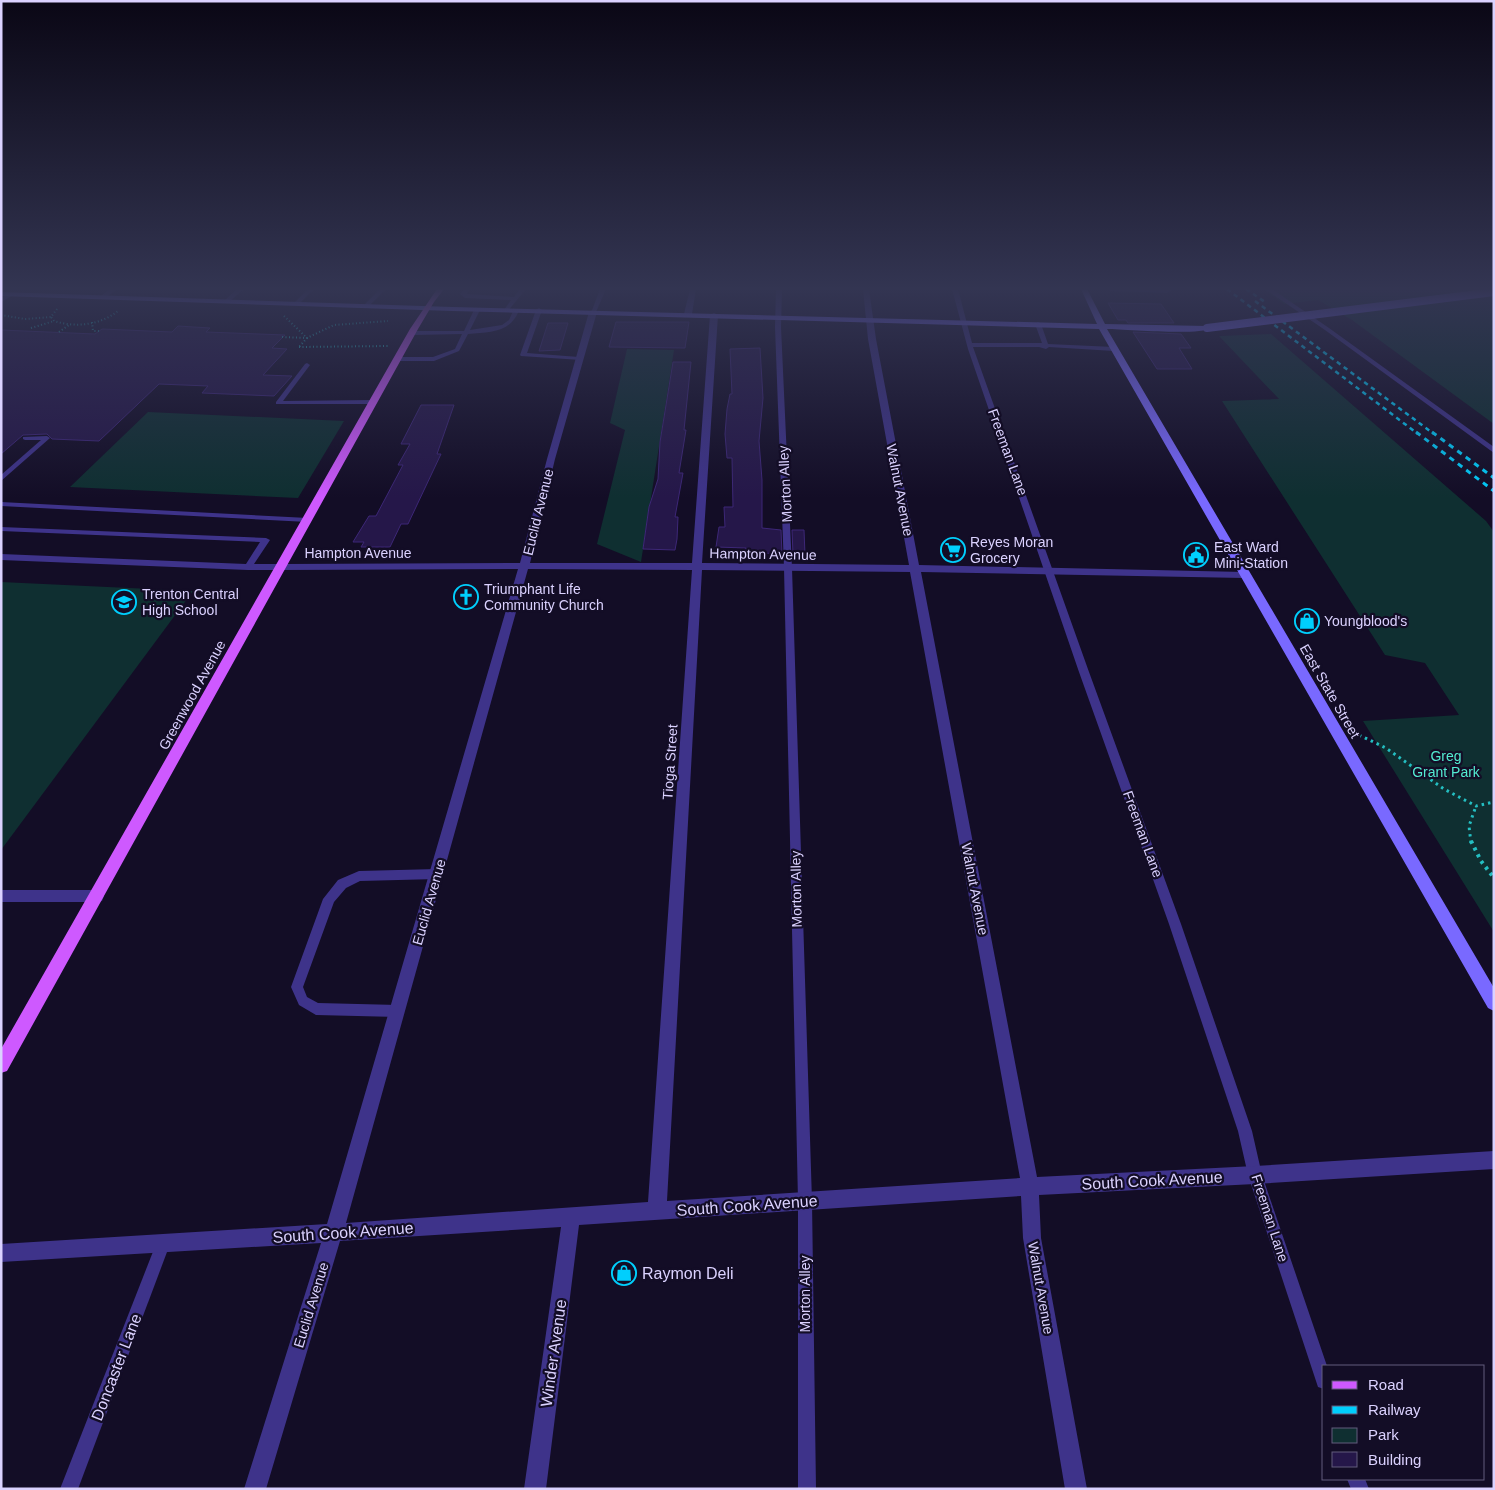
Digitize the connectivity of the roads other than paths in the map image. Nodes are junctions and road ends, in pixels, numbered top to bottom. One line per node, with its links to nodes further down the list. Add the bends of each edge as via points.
1 (397, 359): 2 (lane); 13 (main road, Greenwood Avenue)
2 (423, 359): 3 (lane)
3 (430, 359)
4 (572, 359): 5 (lane)
5 (579, 359): 21 (street, Euclid Avenue)
6 (710, 359): 24 (street, Tioga Street)
7 (780, 359): 25 (lane, Morton Alley)
8 (877, 359): 26 (street, Walnut Avenue)
9 (975, 359): 27 (lane, Freeman Lane)
10 (1119, 359): 28 (street, East State Street)
11 (1367, 359): 15 (lane)
12 (307, 365): 13 (lane, via 278,403)
13 (373, 402): 18 (main road, Greenwood Avenue)
14 (25, 438): 16 (lane, via 47,438)
15 (1494, 451)
16 (1, 479)
17 (1, 504): 18 (lane)
18 (308, 520): 23 (main road, Greenwood Avenue)
19 (1, 529): 22 (lane, via 266,540)
20 (1, 558): 22 (lane)
21 (524, 566): 23 (street, Hampton Avenue); 24 (street, Hampton Avenue); 29 (street, Euclid Avenue)
22 (248, 567): 23 (lane)
23 (282, 567): 31 (main road, Greenwood Avenue)
24 (698, 567): 25 (street, Hampton Avenue); 39 (street, Tioga Street)
25 (788, 568): 26 (street, Hampton Avenue); 38 (lane, Morton Alley)
26 (915, 569): 27 (street, Hampton Avenue); 37 (street, Walnut Avenue)
27 (1050, 570): 28 (street, Hampton Avenue); 36 (lane, Freeman Lane, via 1175,924 1245,1132)
28 (1244, 575): 32 (street, East State Street)
29 (437, 874): 33 (street, Euclid Avenue); 33 (lane, via 359,876 342,884 329,899 297,987 303,1001 316,1009)
30 (1, 896): 31 (street)
31 (97, 896): 34 (main road, Greenwood Avenue)
32 (1494, 1003)
33 (398, 1012): 41 (street, Euclid Avenue)
34 (1, 1065)
35 (1494, 1160): 36 (street, South Cook Avenue)
36 (1255, 1175): 37 (street, South Cook Avenue); 44 (lane, Freeman Lane)
37 (1030, 1186): 38 (street, South Cook Avenue); 49 (street, Walnut Avenue, via 1032,1238)
38 (805, 1201): 39 (street, South Cook Avenue); 48 (lane, Morton Alley)
39 (657, 1210): 40 (street, South Cook Avenue)
40 (572, 1217): 41 (street, South Cook Avenue); 47 (street, Winder Avenue)
41 (334, 1232): 42 (street, South Cook Avenue); 46 (street, Euclid Avenue)
42 (163, 1244): 43 (street, South Cook Avenue); 45 (lane, Doncaster Lane)
43 (1, 1253)
44 (1322, 1375)
45 (69, 1489)
46 (255, 1489)
47 (535, 1489)
48 (807, 1489)
49 (1076, 1489)

